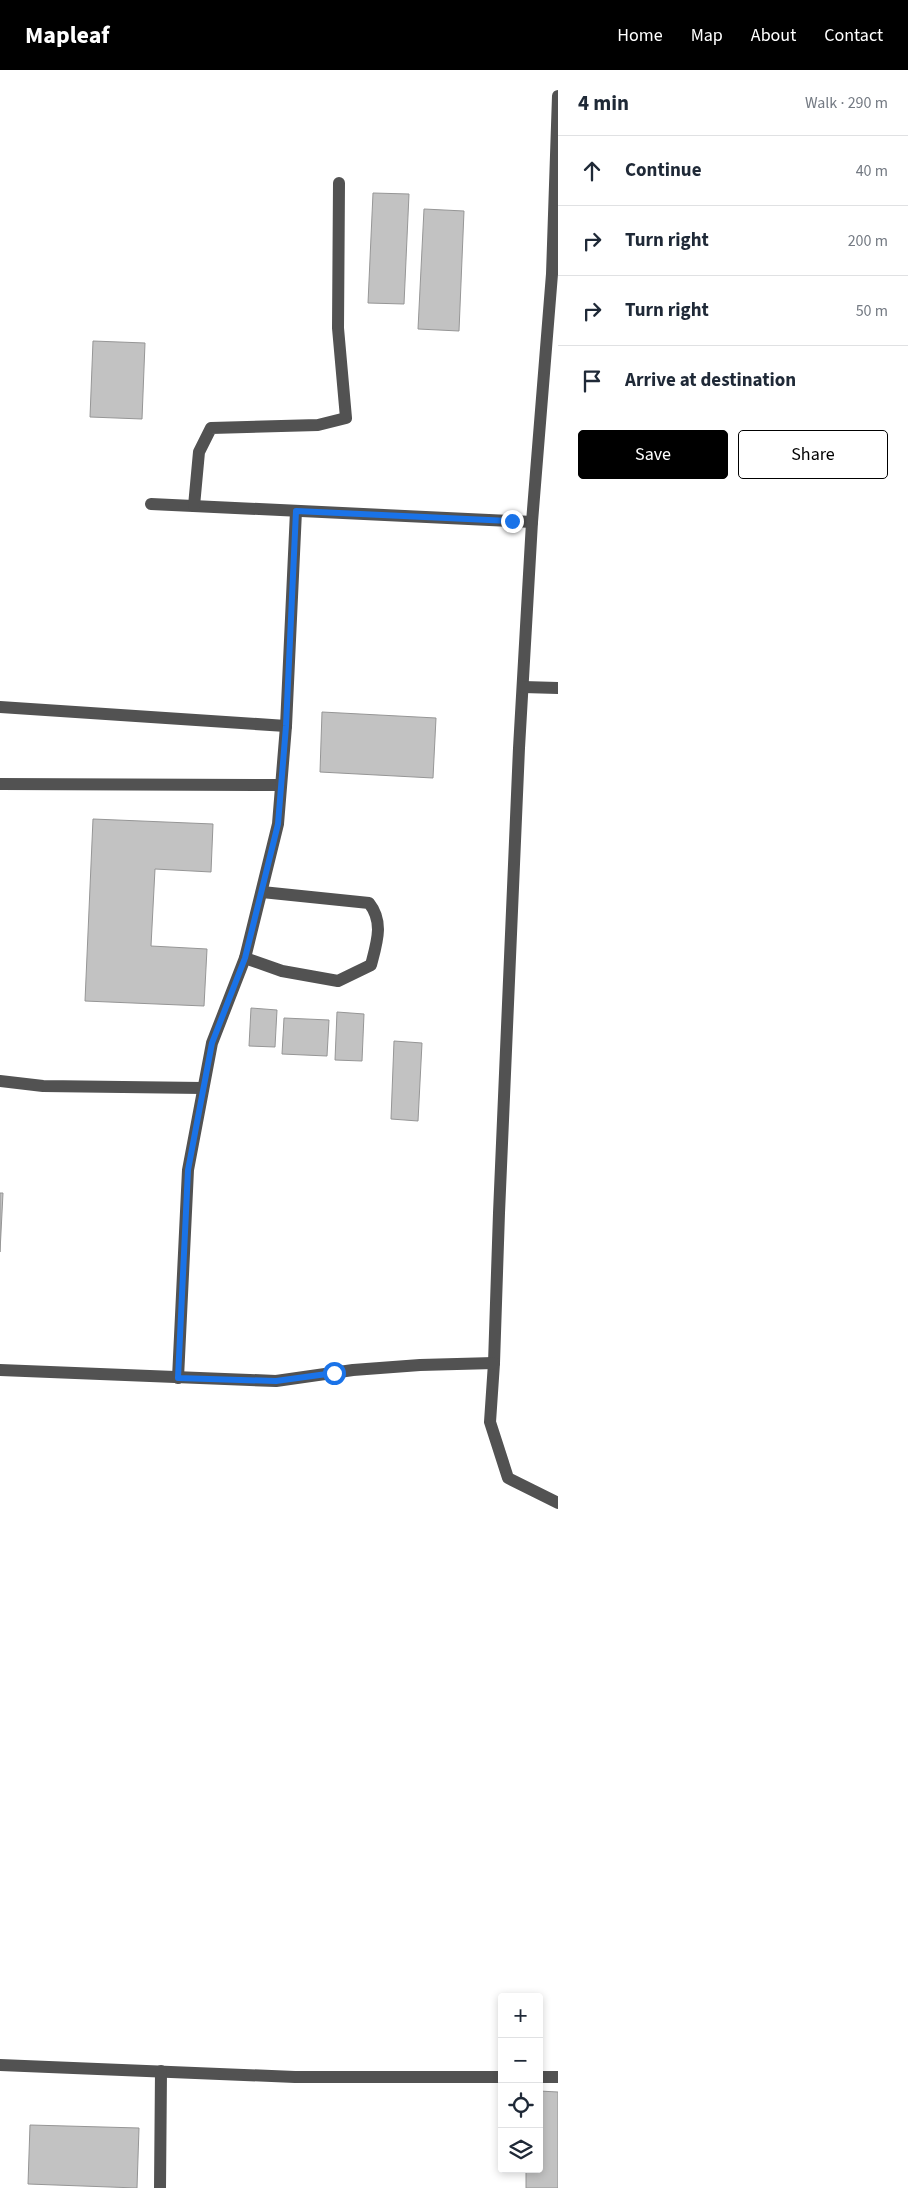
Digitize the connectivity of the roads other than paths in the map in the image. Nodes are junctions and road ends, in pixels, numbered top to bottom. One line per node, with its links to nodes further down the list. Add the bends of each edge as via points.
1 (558, 96): 3 (street)
2 (339, 183): 5 (street, via 338,328 346,418 318,425 211,428 199,452)
3 (555, 274): 7 (street)
4 (151, 504): 5 (street)
5 (194, 506): 6 (street)
6 (296, 511): 7 (street); 11 (street)
7 (532, 522): 8 (street)
8 (523, 687): 9 (street); 18 (street)
9 (558, 688)
10 (0, 707): 11 (street)
11 (286, 726): 13 (street)
12 (0, 784): 13 (street)
13 (281, 785): 14 (street, via 278,824)
14 (262, 892): 15 (street); 15 (street, via 369,902 376,912 379,935 371,965 338,981 282,971)
15 (245, 958): 17 (street, via 212,1043)
16 (0, 1081): 17 (street, via 43,1086)
17 (203, 1088): 20 (street, via 188,1170)
18 (494, 1363): 20 (street, via 372,1369 276,1381); 21 (street, via 490,1422 508,1478)
19 (0, 1370): 20 (street)
20 (178, 1378)
21 (558, 1503)
22 (0, 2065): 23 (street)
23 (161, 2072): 24 (street); 27 (street)
24 (498, 2077)
25 (543, 2077): 26 (street)
26 (558, 2077)
27 (160, 2188)

